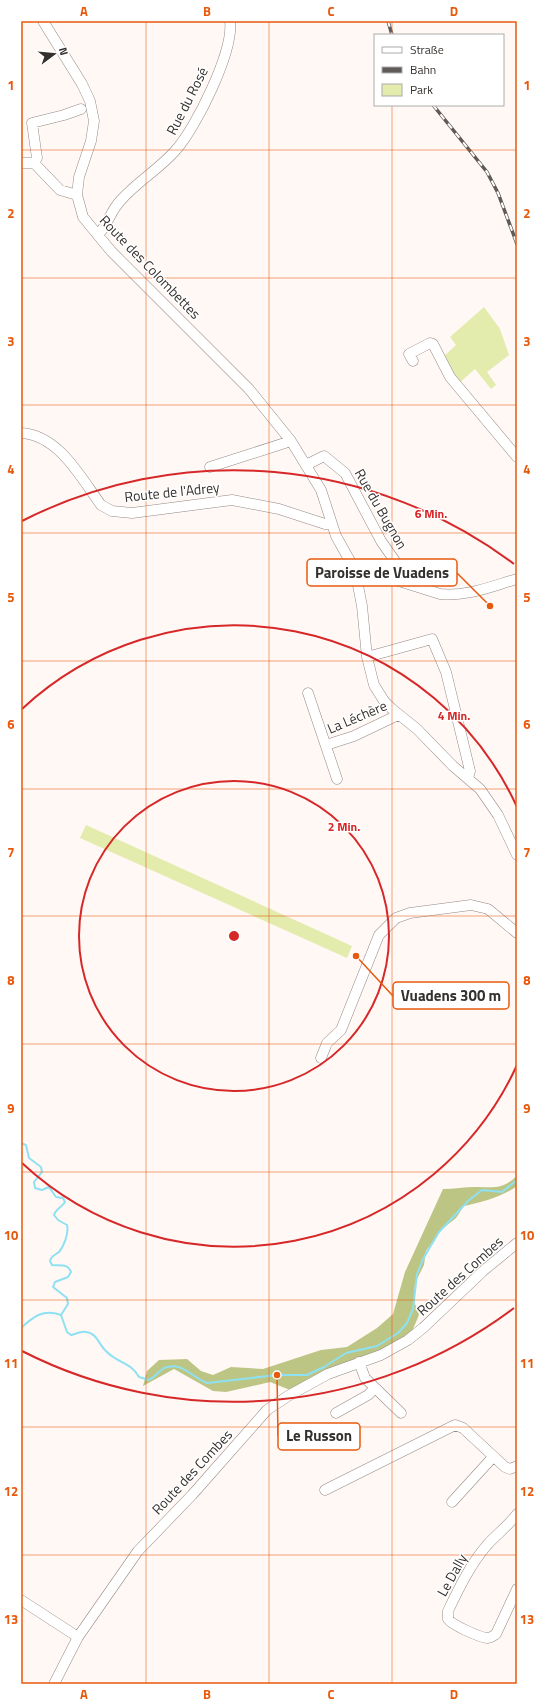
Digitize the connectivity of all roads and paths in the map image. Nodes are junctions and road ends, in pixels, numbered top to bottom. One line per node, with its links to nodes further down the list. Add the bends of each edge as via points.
1 (43, 21): 6 (street, Route des Colombettes, via 82,84 90,101 94,121 92,140 79,177)
2 (230, 21): 7 (street, Rue du Rosé, via 230,40 225,55 204,104 188,133 176,151 121,199)
3 (81, 109): 5 (street, via 32,123 37,158)
4 (21, 163): 5 (street)
5 (34, 163): 6 (street, via 60,190)
6 (77, 196): 7 (street, Route des Colombettes, via 83,217)
7 (98, 235): 10 (street, Route des Colombettes, via 238,378)
8 (413, 361): 11 (street, via 409,354 430,343 433,344 450,377)
9 (21, 433): 14 (street, Route de l'Adrey, via 37,436 65,456 101,505 112,511 132,513 232,500 279,509)
10 (290, 441): 12 (street, Route des Colombettes); 13 (street)
11 (517, 457)
12 (306, 465): 14 (street, Route des Colombettes, via 321,490); 17 (street, Rue du Bugnon, via 324,456 344,473 381,541 395,561 400,572)
13 (210, 466)
14 (332, 524): 15 (street, Route des Colombettes)
15 (355, 570): 17 (street, via 364,570); 18 (street, Route des Colombettes, via 362,606)
16 (517, 579): 17 (street, via 456,595 440,594)
17 (399, 581)
18 (367, 657): 20 (street, Route des Colombettes, via 376,689); 23 (street, via 432,639 446,672 470,771)
19 (308, 693): 21 (street, La Léchère)
20 (398, 715): 21 (street, La Léchère, via 354,736); 23 (street, Route des Colombettes, via 417,729)
21 (326, 745): 22 (street, La Léchère)
22 (337, 778)
23 (468, 778): 24 (street, Route des Colombettes, via 490,800)
24 (517, 855)
25 (517, 933): 26 (street, via 488,909 471,906 410,913 396,918 380,935 341,1030 327,1044)
26 (321, 1058)
27 (517, 1243): 28 (street, Route des Combes, via 416,1334 392,1350)
28 (358, 1362): 29 (street, via 365,1378); 40 (street, Route des Combes, via 328,1374 274,1405 264,1414 138,1551)
29 (375, 1388): 30 (street, via 368,1395); 31 (street)
30 (336, 1413)
31 (401, 1413)
32 (494, 1457): 33 (street, via 508,1468); 34 (street, via 463,1428 453,1425); 35 (street)
33 (517, 1466)
34 (325, 1490)
35 (452, 1502)
36 (517, 1514): 37 (street, Le Dally)
37 (513, 1527): 38 (street, Le Dally, via 487,1545 472,1565 448,1611 448,1619 455,1625 485,1637 492,1637 496,1634)
38 (517, 1589)
39 (21, 1600): 40 (street)
40 (78, 1637): 41 (street, Route des Combes)
41 (54, 1684)

